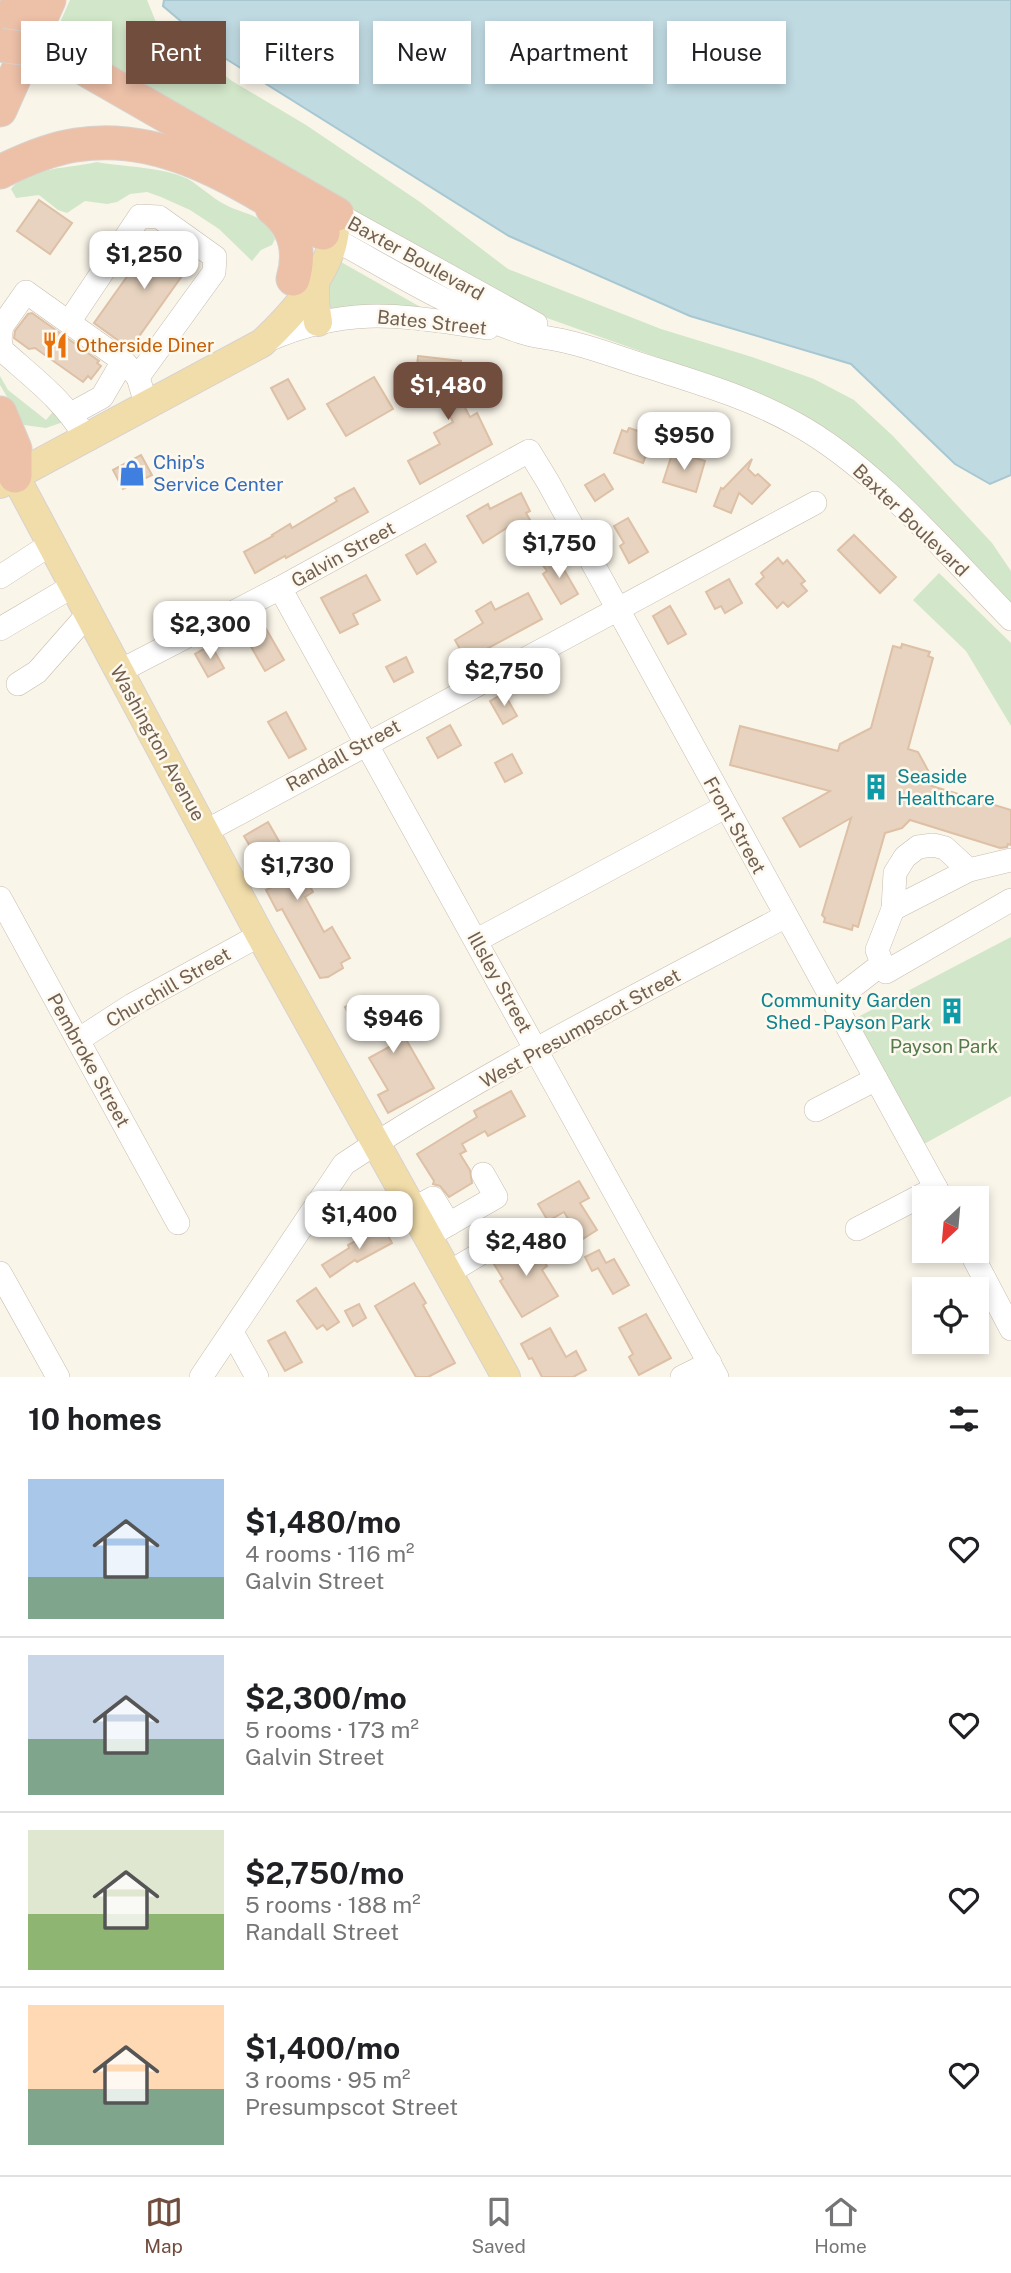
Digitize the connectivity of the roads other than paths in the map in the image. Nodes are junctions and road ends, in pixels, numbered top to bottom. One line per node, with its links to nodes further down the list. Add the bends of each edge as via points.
1 (21, 0): 3 (highway)
2 (49, 0): 5 (highway)
3 (0, 32)
4 (0, 45): 8 (highway, bridge, via 71,61)
5 (0, 110)
6 (12, 166): 7 (highway, via 75,145 134,144 175,154)
7 (243, 185): 8 (highway); 9 (highway, via 288,226)
8 (331, 229): 9 (main road, Bates Street, via 330,252); 12 (street, Baxter Boulevard, via 450,303); 14 (street, Baxter Boulevard)
9 (304, 280): 11 (main road); 15 (main road, Bates Street, via 282,324); 17 (main road, Bates Street, via 253,326)
10 (69, 322): 13 (street, via 26,292 2,326); 16 (street); 16 (street, via 140,216 159,217 215,257 215,272)
11 (318, 322): 12 (street, Bates Street, via 396,315); 15 (street, Bates Street)
12 (523, 332): 14 (street, Baxter Boulevard)
13 (0, 338): 20 (street, via 2,349)
14 (570, 342): 30 (street, Baxter Boulevard, via 743,398 814,435 882,488)
15 (262, 343): 17 (main road, Bates Street)
16 (130, 369): 17 (street); 18 (street)
17 (146, 404): 18 (main road, Bates Street)
18 (108, 409): 20 (main road, Bates Street)
19 (0, 413): 22 (highway, via 15,449)
20 (78, 426): 22 (main road, Bates Street)
21 (529, 451): 27 (street, Galvin Street); 28 (street, Front Street)
22 (5, 474): 24 (main road, Washington Avenue)
23 (815, 503): 28 (street, Randall Street)
24 (51, 544): 25 (street); 26 (main road, Washington Avenue)
25 (0, 577)
26 (73, 586): 29 (main road, Washington Avenue); 31 (street)
27 (280, 588): 32 (street, Galvin Street); 34 (street, Illsley Street)
28 (616, 609): 34 (street, Randall Street); 35 (street, Front Street)
29 (88, 614): 32 (main road, Washington Avenue); 33 (street, via 37,672)
30 (1011, 619)
31 (0, 629)
32 (118, 672): 36 (main road, Washington Avenue)
33 (18, 684)
34 (367, 743): 36 (street, Randall Street); 44 (street, Illsley Street)
35 (725, 807): 42 (street, Front Street); 44 (street)
36 (206, 831): 43 (main road, Washington Avenue)
37 (1011, 860): 38 (street)
38 (969, 870): 41 (street); 41 (street, via 946,848 918,847 895,873)
39 (0, 898): 47 (street, Pembroke Street)
40 (1011, 900): 45 (street, via 886,972)
41 (893, 909): 45 (street, via 877,950)
42 (786, 916): 46 (street, Front Street); 48 (street, West Presumpscot Street)
43 (260, 935): 47 (street, Churchill Street); 51 (main road, Washington Avenue)
44 (477, 940): 48 (street, Illsley Street)
45 (882, 964): 46 (street)
46 (834, 1001): 49 (street, Front Street)
47 (78, 1040): 55 (street, Pembroke Street)
48 (537, 1050): 51 (street, West Presumpscot Street); 64 (street, Illsley Street)
49 (876, 1079): 50 (street); 53 (street, Front Street)
50 (816, 1110)
51 (376, 1143): 57 (main road, Washington Avenue, via 413,1209); 63 (street, West Presumpscot Street, via 344,1164)
52 (483, 1174): 57 (street, via 496,1197)
53 (935, 1186)
54 (912, 1205): 56 (street)
55 (178, 1223)
56 (857, 1228)
57 (438, 1230): 60 (main road, Washington Avenue)
58 (520, 1230): 60 (street)
59 (977, 1264): 62 (street)
60 (449, 1273): 68 (main road, Washington Avenue)
61 (1, 1278): 65 (street)
62 (1011, 1329)
63 (232, 1332): 66 (street, West Presumpscot Street); 67 (street)
64 (713, 1370): 69 (street)
65 (58, 1377)
66 (201, 1377)
67 (257, 1377)
68 (506, 1377)
69 (682, 1377)

